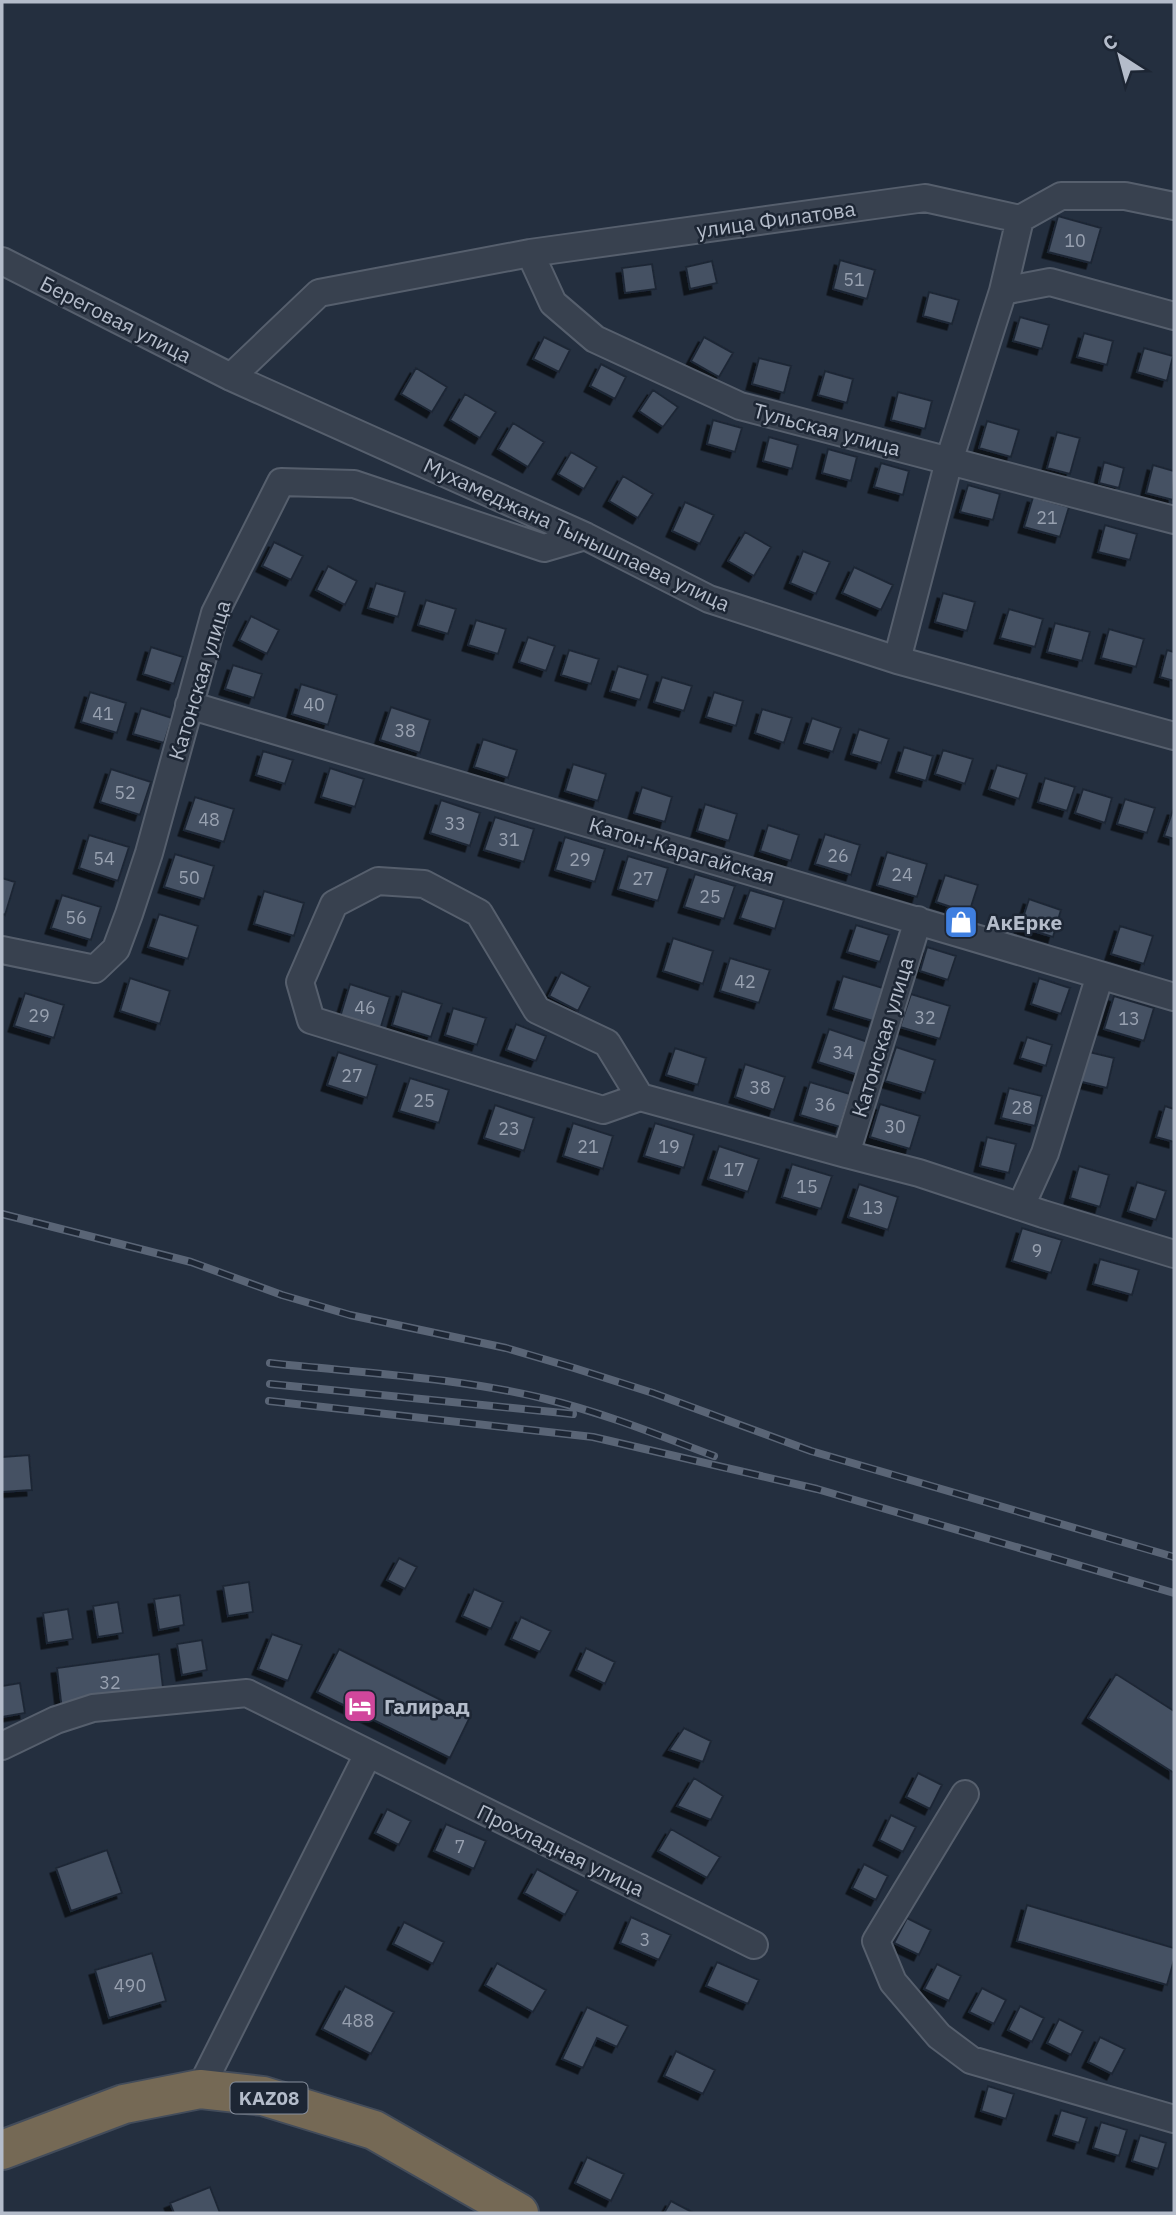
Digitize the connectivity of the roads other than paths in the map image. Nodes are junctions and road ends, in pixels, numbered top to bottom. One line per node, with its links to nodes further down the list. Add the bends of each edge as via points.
1 (1174, 206): 2 (street, via 1125,196 1061,197)
2 (1020, 219): 3 (street, улица Филатова, via 925,198); 5 (street)
3 (530, 253): 7 (street, улица Филатова, via 318,293); 8 (street, Тульская улица, via 553,303 595,339 740,406)
4 (2, 261): 7 (street, Береговая улица)
5 (1003, 290): 6 (street, via 1050,282); 8 (street)
6 (1174, 316)
7 (231, 377): 10 (street, Мухамеджана Тынышпаева улица)
8 (949, 461): 9 (street, Тульская улица); 11 (street)
9 (1174, 520)
10 (585, 536): 11 (street, Мухамеджана Тынышпаева улица, via 709,599); 12 (street, Катонская улица, via 544,548 355,484 281,482 215,613)
11 (897, 660): 13 (street, Мухамеджана Тынышпаева улица)
12 (189, 705): 14 (street, Катон-Карагайская); 15 (street, Катонская улица, via 149,853 116,949 95,969)
13 (1174, 736)
14 (918, 920): 16 (street, Катон-Карагайская); 19 (street, Катонская улица)
15 (2, 950)
16 (1100, 975): 17 (street, Катон-Карагайская); 20 (street, via 1045,1153)
17 (1174, 997)
18 (640, 1097): 18 (street, via 603,1110 311,1020 300,982 334,904 378,881 424,884 479,913 537,1010 607,1043); 19 (street)
19 (846, 1154): 20 (street)
20 (1021, 1206): 21 (street)
21 (1172, 1247)
22 (2, 1746): 23 (street, Прохладная улица, via 93,1708 247,1693)
23 (368, 1754): 25 (street, Прохладная улица); 26 (street)
24 (965, 1794): 27 (street, via 876,1941 893,1982 939,2036 971,2060)
25 (754, 1945)
26 (200, 2089): 28 (highway, KAZ08, via 124,2104); 29 (highway, KAZ08, via 263,2096 374,2130)
27 (1174, 2119)
28 (2, 2150)
29 (519, 2213)

